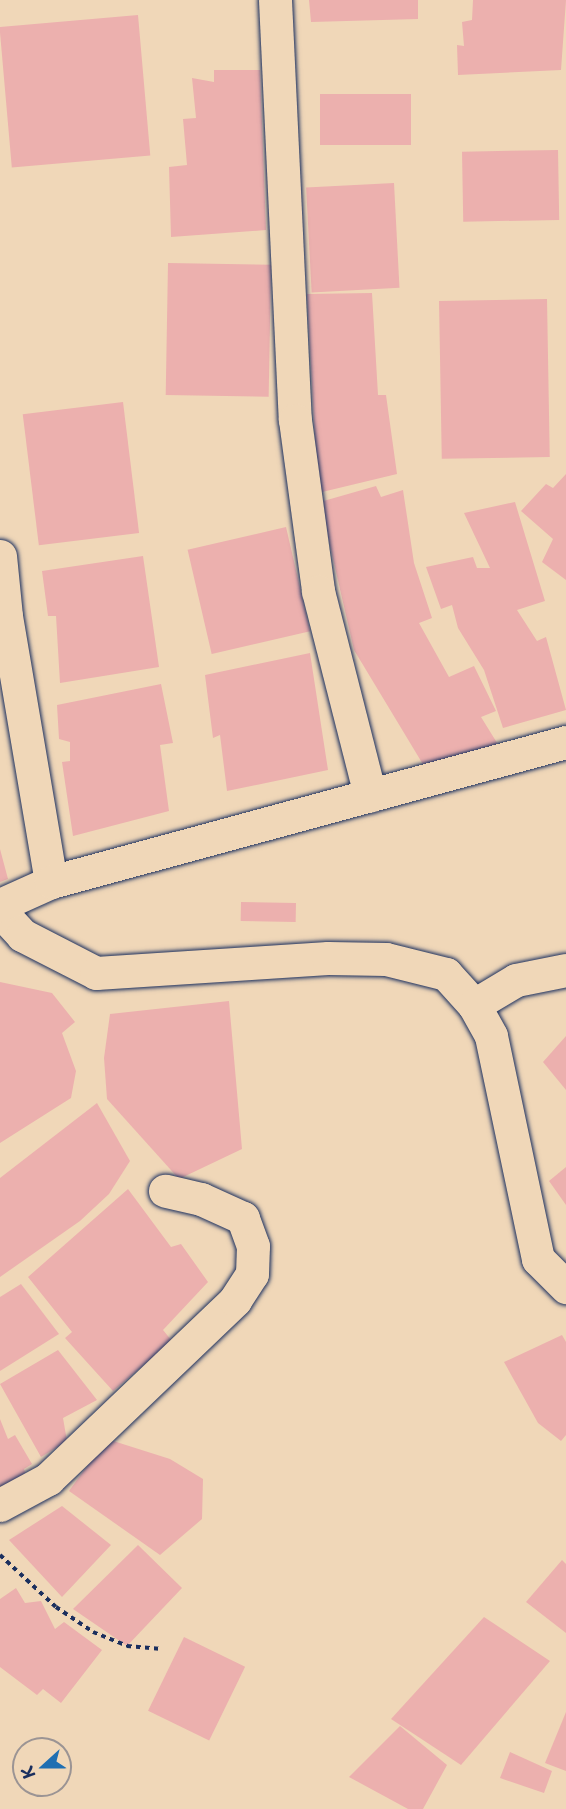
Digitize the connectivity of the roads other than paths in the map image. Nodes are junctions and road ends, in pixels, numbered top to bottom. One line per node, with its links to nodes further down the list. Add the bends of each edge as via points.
1 (275, 0): 4 (street, via 295,420 318,591)
2 (0, 555): 5 (street, via 6,616)
3 (566, 742): 4 (street)
4 (370, 795): 5 (street)
5 (51, 882): 6 (street)
6 (0, 905)
7 (0, 911): 9 (street, via 22,935 96,973 328,958 386,959 446,974)
8 (566, 970): 9 (street, via 516,980)
9 (474, 1005): 11 (street, via 491,1035 538,1258)
10 (165, 1191): 12 (street, via 201,1198 243,1218 253,1246 252,1274 236,1300 48,1479)
11 (566, 1287)
12 (0, 1505)

